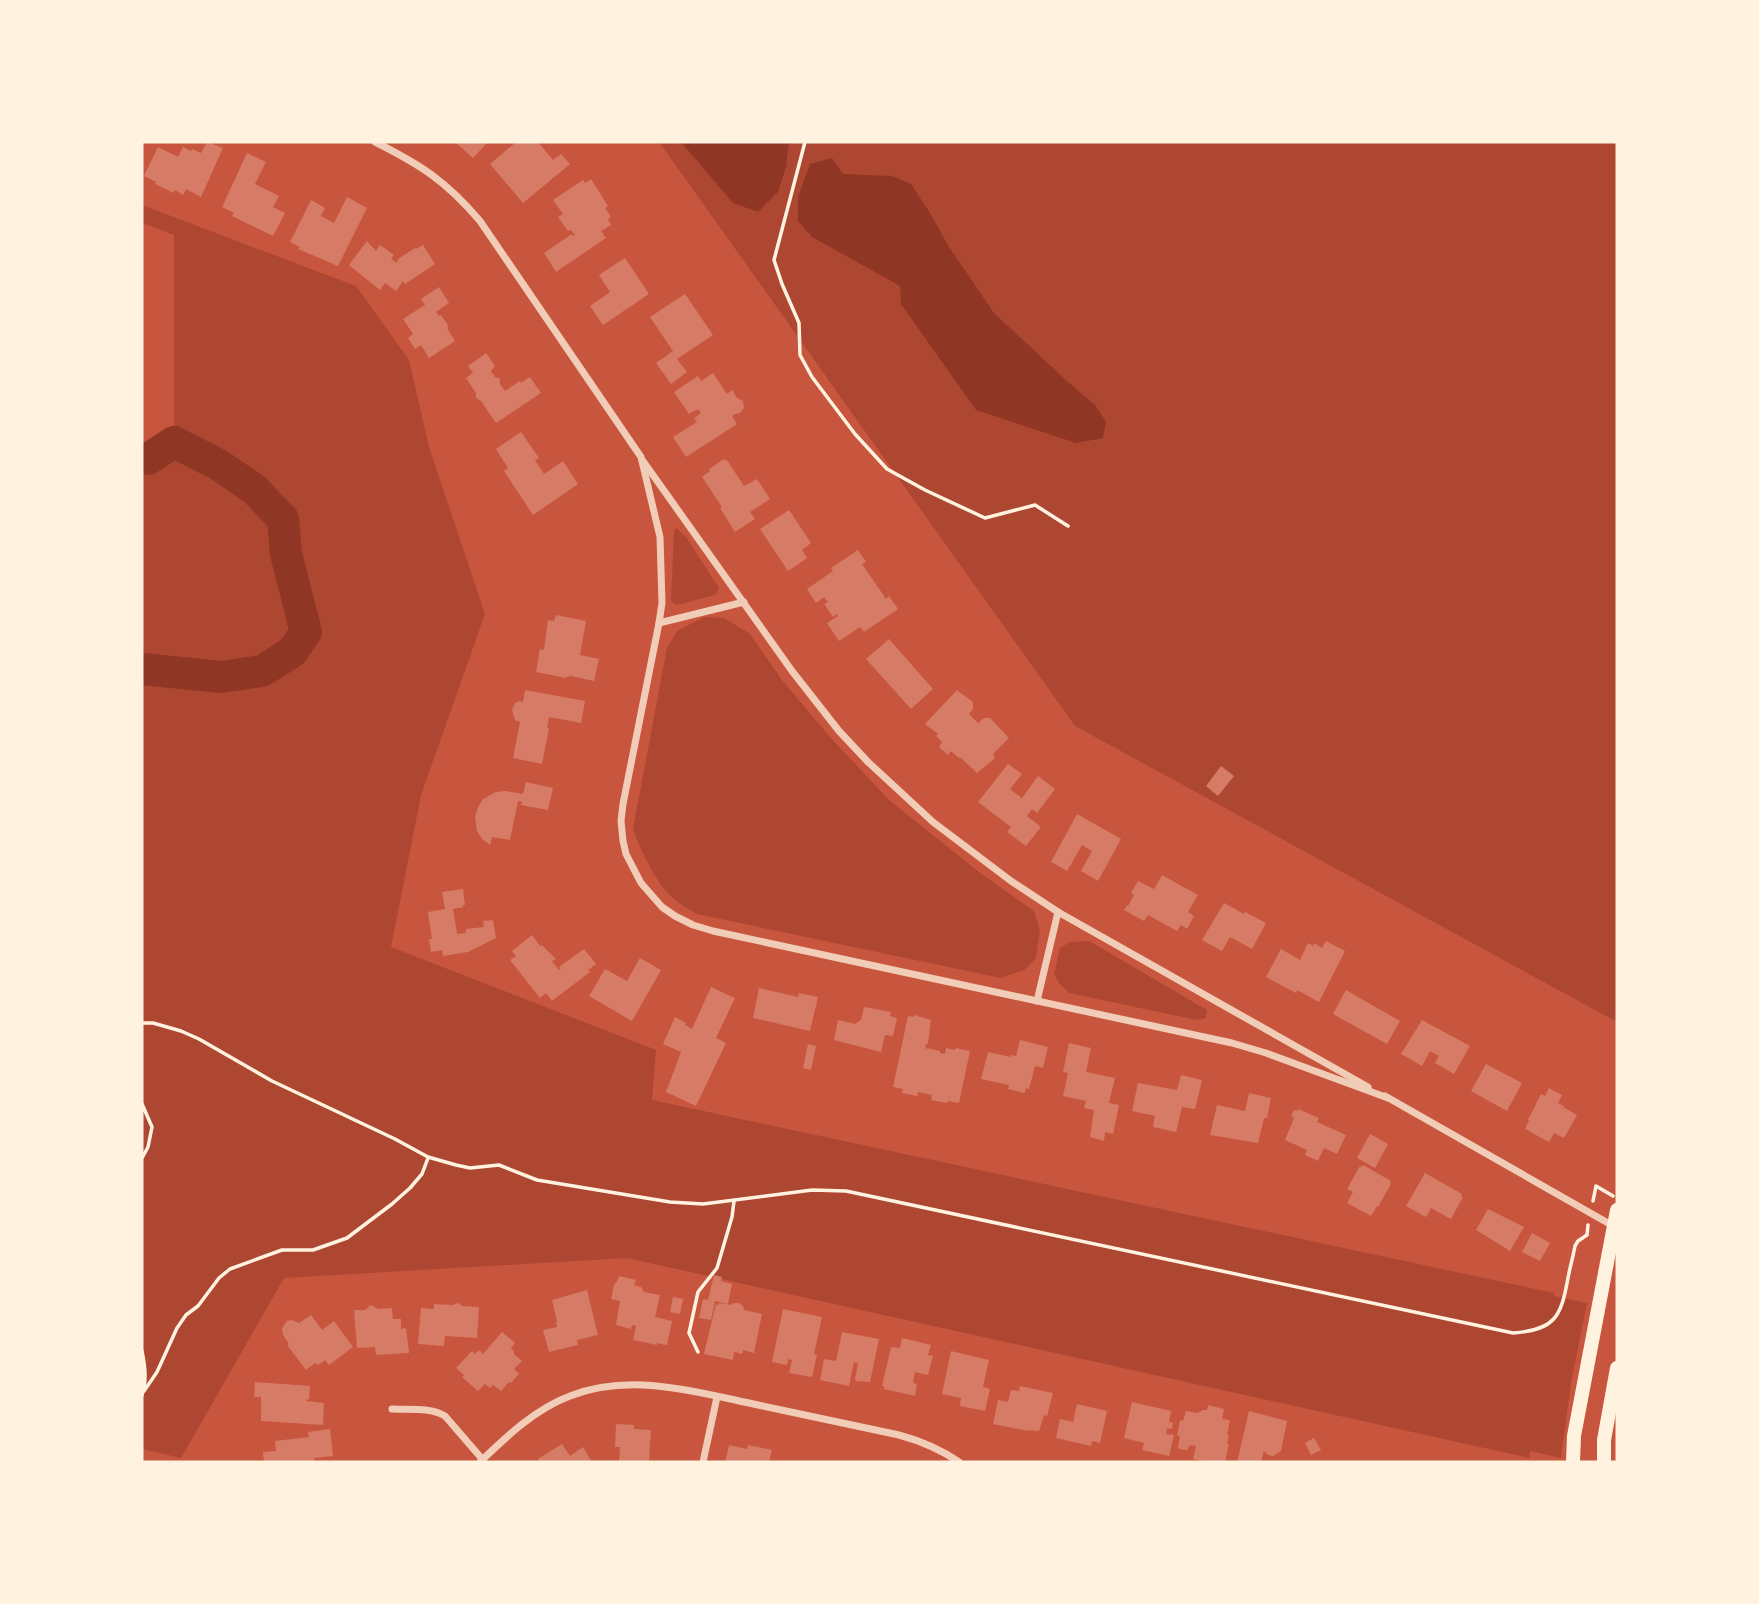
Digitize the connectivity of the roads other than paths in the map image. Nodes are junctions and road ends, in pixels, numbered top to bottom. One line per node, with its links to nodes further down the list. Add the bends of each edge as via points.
1 (375, 142): 2 (street, via 433,174 480,221)
2 (641, 457): 3 (street); 4 (street, via 660,537)
3 (744, 602): 4 (street); 5 (street, via 812,699 868,762 933,822)
4 (659, 623): 6 (street, via 621,821 626,854 641,883 662,907 713,931)
5 (1058, 912): 6 (street); 7 (street)
6 (1037, 1001): 7 (street, via 1233,1043)
7 (1388, 1098): 9 (street)
8 (1617, 1210): 9 (main road)
9 (1615, 1228): 16 (main road, via 1574,1436)
10 (1617, 1368): 17 (main road)
11 (717, 1397): 13 (street, via 639,1384 583,1391 535,1415); 14 (street); 15 (street, via 899,1435 924,1442)
12 (392, 1409): 13 (street, via 432,1410 445,1416)
13 (482, 1461)
14 (703, 1462)
15 (959, 1462)
16 (1573, 1462)
17 (1604, 1462)

